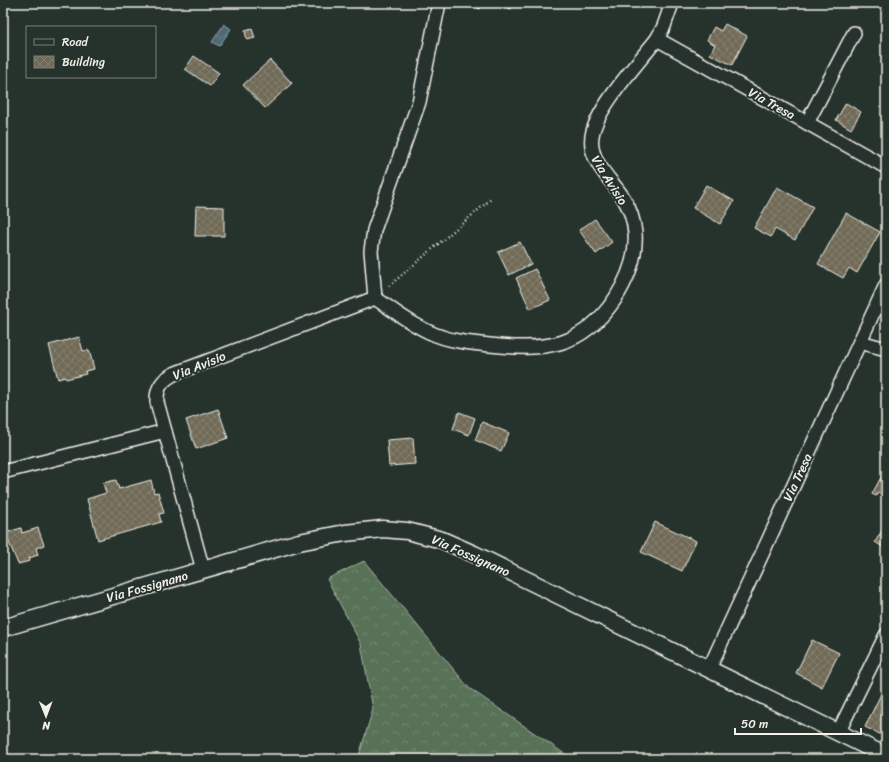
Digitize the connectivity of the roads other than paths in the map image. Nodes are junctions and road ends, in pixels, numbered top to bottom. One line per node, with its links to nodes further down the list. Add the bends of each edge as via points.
1 (439, 3): 8 (street, via 419,102 374,230 371,251)
2 (672, 3): 4 (street, Via Avisio)
3 (854, 33): 5 (street)
4 (657, 39): 5 (street, Via Tresa); 8 (street, Via Avisio, via 603,110 592,134 593,154 625,201 635,235 634,255 622,285 609,308 590,327 564,342 538,348 468,343 424,330)
5 (807, 123): 6 (street, Via Tresa)
6 (886, 167)
7 (886, 285): 9 (street, Via Tresa)
8 (375, 298): 11 (street, Via Avisio, via 165,379 159,387 157,397)
9 (860, 342): 10 (street); 16 (street, Via Tresa)
10 (886, 349)
11 (165, 431): 12 (street); 13 (street, Via Avisio)
12 (3, 472)
13 (203, 570): 14 (street, Via Fossignano); 16 (street, Via Fossignano, via 326,536 374,530 411,532 474,554)
14 (3, 628)
15 (886, 635): 17 (street)
16 (709, 669): 17 (street, Via Fossignano)
17 (838, 733): 18 (street, Via Fossignano)
18 (886, 756)

